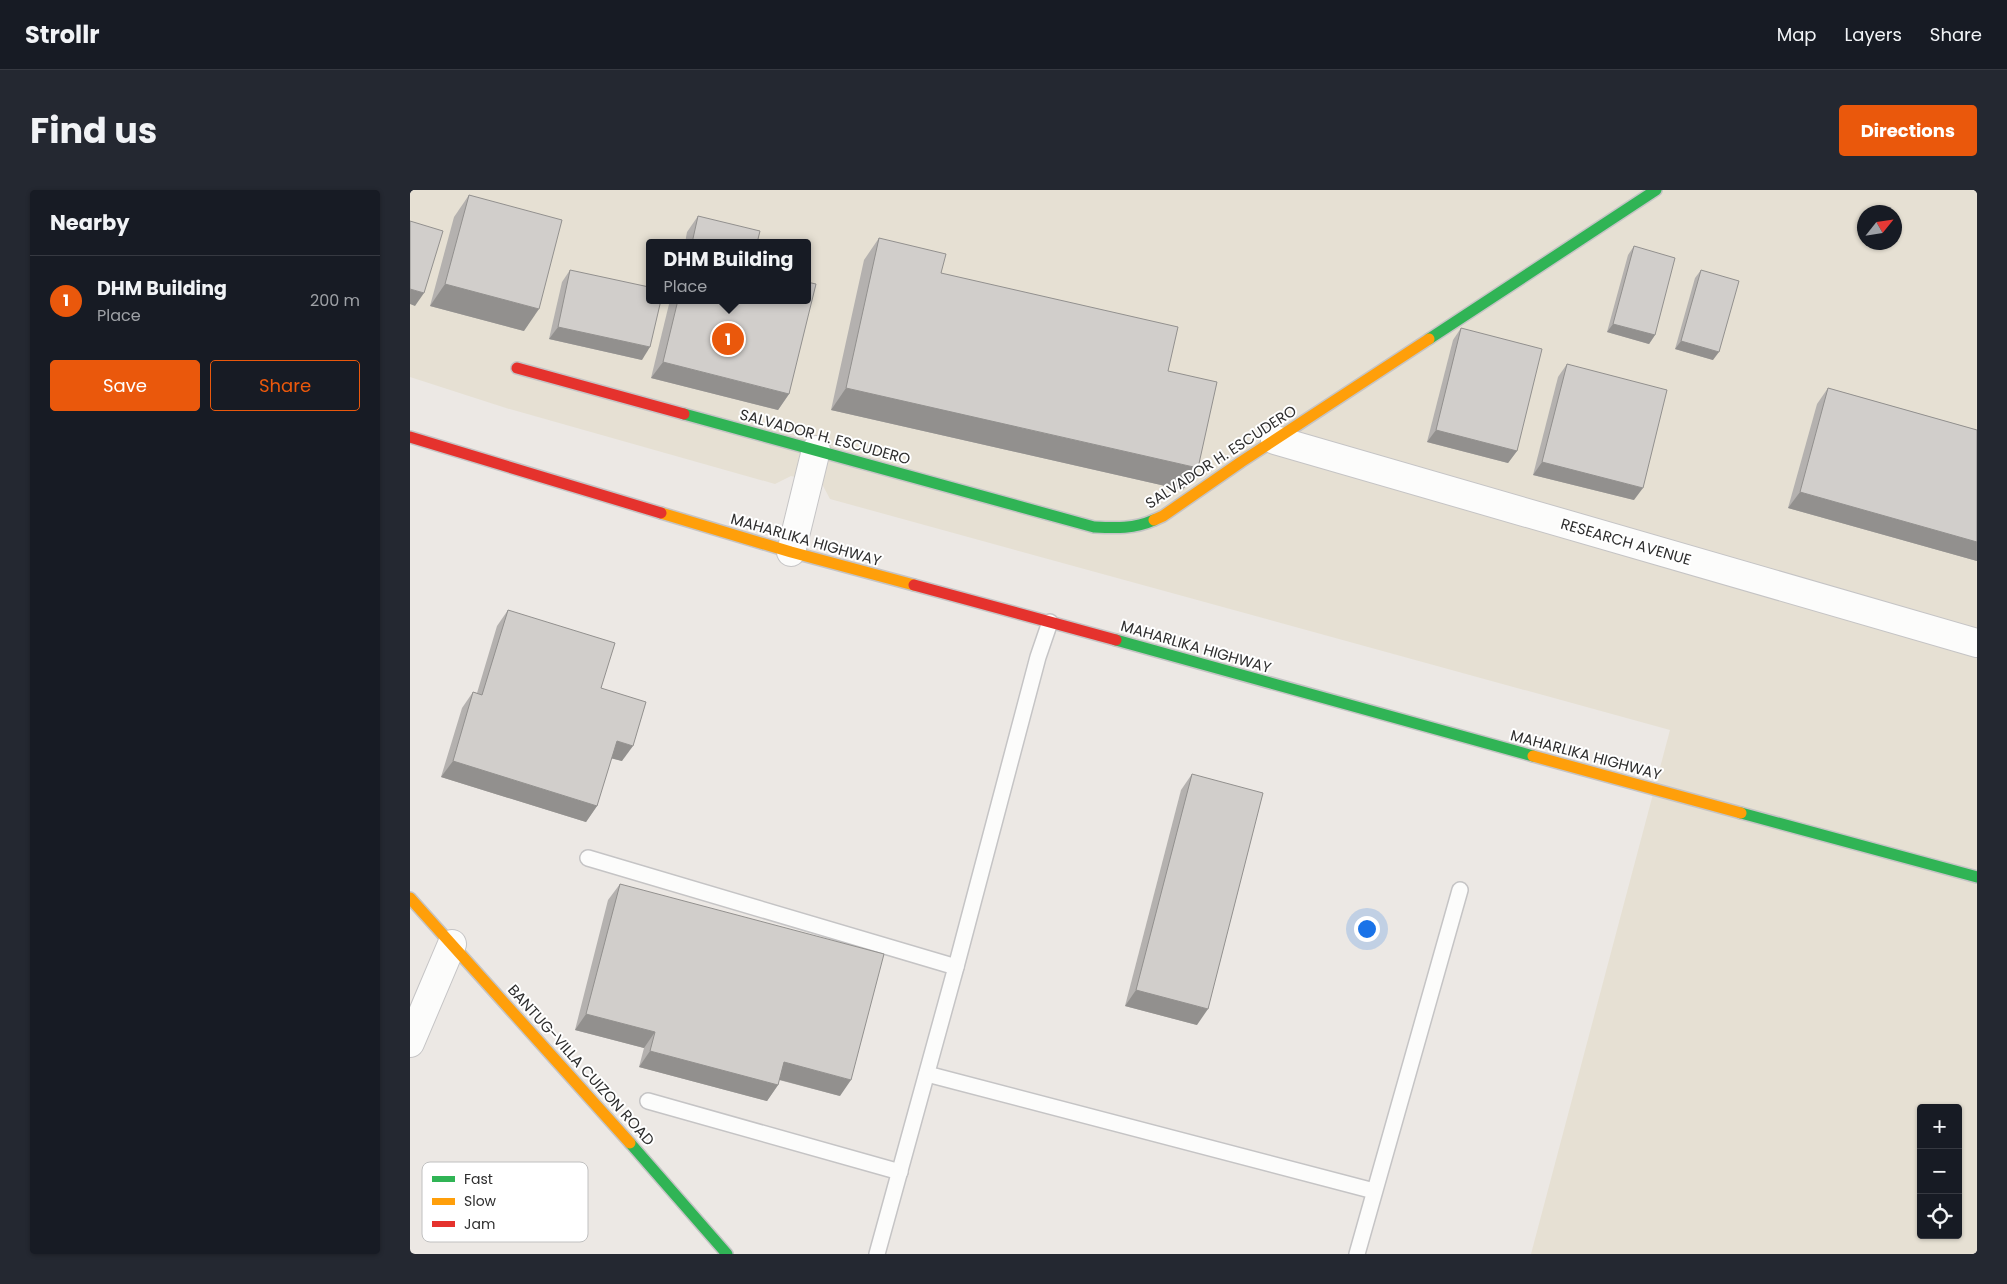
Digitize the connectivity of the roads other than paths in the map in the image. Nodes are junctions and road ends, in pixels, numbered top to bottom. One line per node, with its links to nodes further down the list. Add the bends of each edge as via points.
1 (1656, 190): 4 (main road, SALVADOR H. ESCUDERO)
2 (517, 368): 5 (main road, SALVADOR H. ESCUDERO)
3 (410, 437): 6 (main road, MAHARLIKA HIGHWAY)
4 (1275, 440): 5 (main road, SALVADOR H. ESCUDERO, via 1163,516 1140,526 1118,528 1094,527); 8 (street, RESEARCH AVENUE)
5 (816, 450): 6 (street)
6 (791, 552): 7 (main road, MAHARLIKA HIGHWAY)
7 (1050, 622): 10 (main road, MAHARLIKA HIGHWAY); 14 (lane)
8 (1977, 643)
9 (588, 858): 14 (lane)
10 (1977, 877)
11 (1460, 890): 19 (lane)
12 (410, 898): 13 (main road, BANTUG-VILLA CUIZON ROAD)
13 (452, 944): 15 (street); 20 (main road, BANTUG-VILLA CUIZON ROAD, via 680,1198)
14 (956, 967): 16 (lane)
15 (410, 1043)
16 (927, 1074): 18 (lane); 19 (lane)
17 (648, 1101): 18 (lane)
18 (900, 1172): 21 (lane)
19 (1374, 1192): 22 (lane)
20 (726, 1254)
21 (877, 1254)
22 (1357, 1254)

